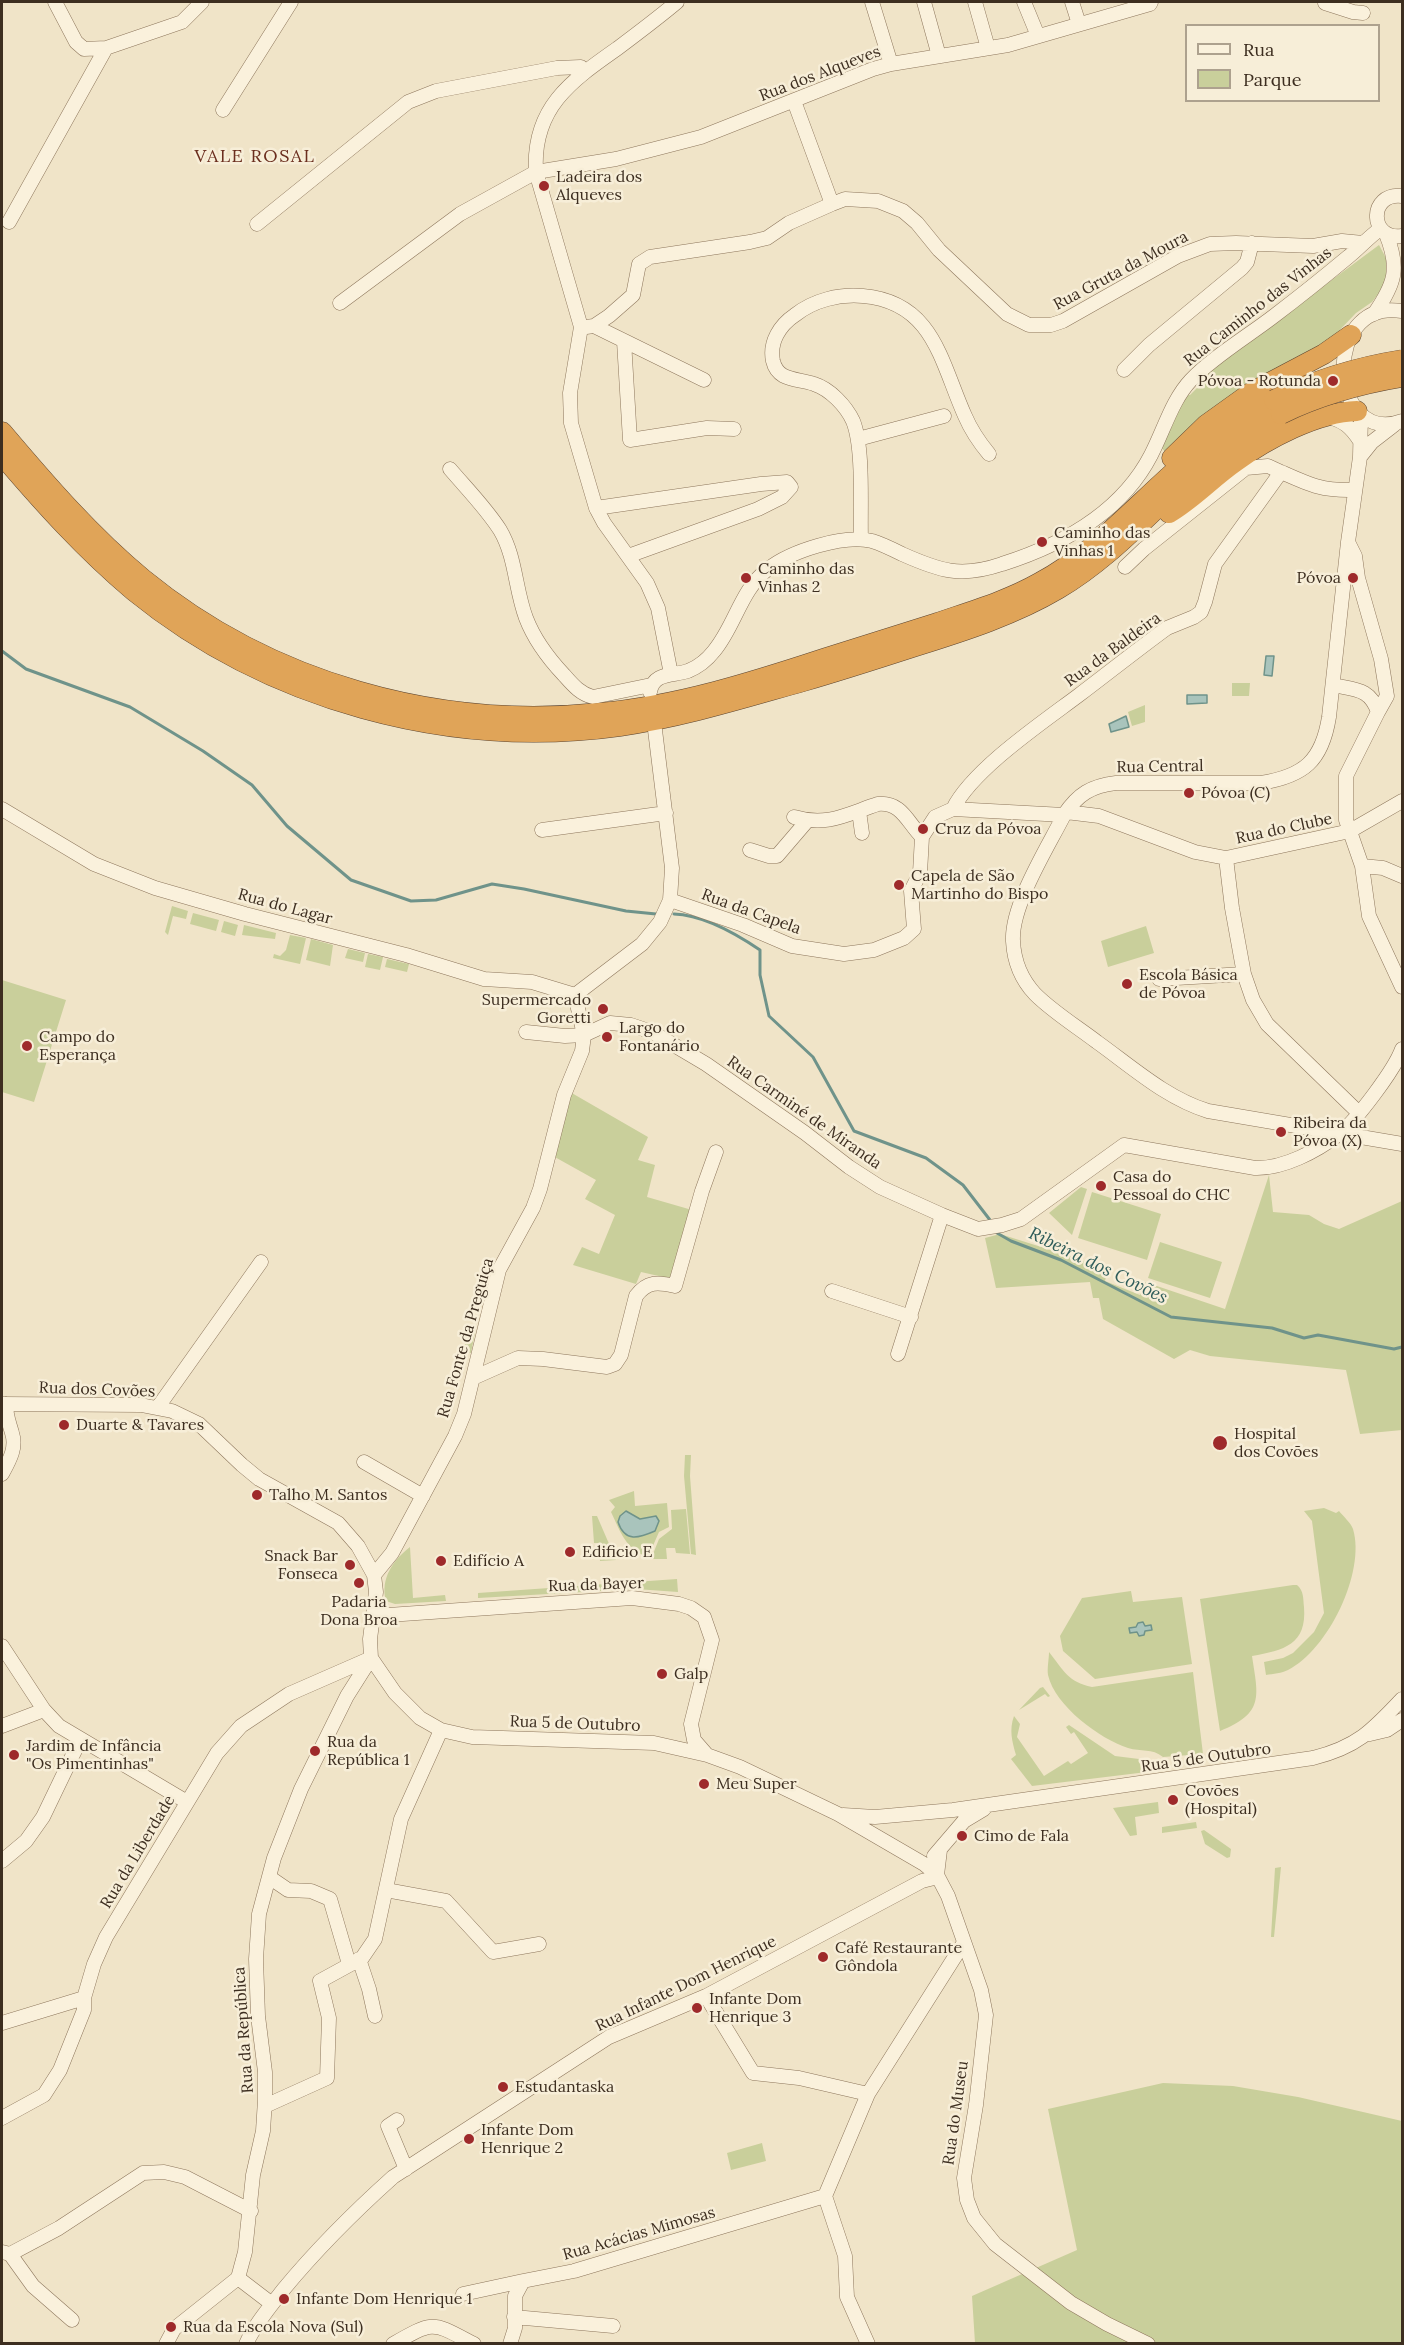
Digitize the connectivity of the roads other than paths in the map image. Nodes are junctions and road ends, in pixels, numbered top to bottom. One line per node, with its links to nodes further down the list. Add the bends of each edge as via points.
1 (55, 2): 15 (street, via 76,42 84,49)
2 (202, 2): 15 (street, via 182,22)
3 (291, 2): 21 (street)
4 (677, 2): 19 (street)
5 (872, 2): 18 (street)
6 (924, 2): 17 (street)
7 (975, 2): 16 (street)
8 (1024, 2): 14 (street)
9 (1072, 2): 13 (street)
10 (1151, 2): 13 (street, Rua dos Alqueves)
11 (1325, 3): 12 (street, via 1353,12)
12 (1363, 9)
13 (1079, 24): 14 (street, Rua dos Alqueves)
14 (1038, 36): 16 (street, Rua dos Alqueves)
15 (106, 48): 25 (street)
16 (988, 48): 17 (street, Rua dos Alqueves)
17 (939, 56): 18 (street, Rua dos Alqueves)
18 (891, 64): 20 (street, Rua dos Alqueves)
19 (585, 72): 22 (street, via 566,87 542,121); 26 (street, via 580,67 557,68 436,91 408,102)
20 (794, 101): 22 (street, Rua dos Alqueves, via 701,137 616,159); 24 (street)
21 (223, 110)
22 (536, 172): 31 (street, Rua dos Alqueves, via 460,214); 34 (street)
23 (1402, 196): 27 (street, via 1390,197 1380,204 1377,216)
24 (831, 204): 29 (street, Rua Gruta da Moura, via 845,199 878,201 903,211 1007,314 1029,325 1063,321 1178,256 1210,244); 34 (street, Rua Gruta da Moura, via 766,238 650,257 639,264 633,295 609,316)
25 (9, 222)
26 (257, 224)
27 (1383, 231): 28 (street); 30 (street, Rua Caminho das Vinhas); 33 (street, via 1392,249 1394,275 1389,293)
28 (1402, 236)
29 (1252, 243): 30 (street, Rua Gruta da Moura); 38 (street, via 1242,268)
30 (1363, 243): 59 (street, Rua Caminho das Vinhas, via 1193,377 1183,388 1135,480 1120,498 1070,537 1004,564 965,573 932,567)
31 (340, 303)
32 (1402, 311): 33 (street)
33 (1374, 314): 35 (street)
34 (587, 327): 36 (street); 57 (street, via 570,393 570,408)
35 (1351, 334): 42 (street, via 1344,353 1344,379); 56 (highway, via 1324,354 1252,392 1206,425 1171,459)
36 (624, 341): 40 (street); 46 (street, via 630,440 707,428)
37 (1402, 360): 41 (highway, bridge, via 1325,378)
38 (1124, 370)
39 (1402, 377): 41 (highway, bridge)
40 (704, 380)
41 (1277, 407): 56 (highway, via 1240,420 1191,457); 58 (highway, via 1202,468)
42 (1359, 413): 44 (highway, via 1340,412); 45 (street, via 1377,424); 49 (street, Rua Central)
43 (944, 416): 48 (street)
44 (1325, 417): 49 (street, via 1347,424); 58 (highway, via 1284,433 1236,461 1172,511)
45 (1398, 423): 52 (street, via 1372,442)
46 (734, 429)
47 (2, 432): 56 (highway, via 56,495 143,579 237,642 327,682 381,698 491,716 602,713 700,695 960,615 1016,594 1066,567)
48 (858, 439): 50 (street, via 843,405 815,384 788,379 779,373 772,350 785,322 799,311 826,299 853,295 891,302 922,324 941,352 965,418); 59 (street)
49 (1360, 441): 52 (street, Rua Central)
50 (989, 454)
51 (2, 455): 58 (highway, via 83,545 135,591 232,656 322,696 378,714 494,731 572,731 619,726 705,709 822,676 1022,608 1084,572)
52 (1360, 457): 55 (street, Rua Central)
53 (450, 469): 63 (street, Rua Caminho das Vinhas, via 500,530 531,629 546,654 571,682 593,697 651,689 658,678)
54 (1281, 472): 55 (street, via 1318,488); 62 (street, via 1268,466 1246,468); 69 (street, Rua da Baldeira, via 1215,564 1201,612 1167,628 1017,742 970,784)
55 (1354, 489): 60 (street, Rua Central)
56 (1139, 505)
57 (596, 508): 61 (street); 61 (street, via 761,484 787,482 791,487 782,497 758,508)
58 (1130, 535)
59 (861, 539): 63 (street, Rua Caminho das Vinhas, via 796,553 768,569 752,585 715,651 697,667)
60 (1348, 542): 64 (street, Rua Central); 65 (street, via 1381,659 1386,696)
61 (628, 556): 63 (street, via 658,608)
62 (1125, 567)
63 (671, 674)
64 (1333, 685): 65 (street, via 1369,694); 72 (street, Rua Central, via 1327,734 1308,766 1295,774 1261,783 1104,785 1082,793)
65 (1378, 712): 76 (street, via 1346,776 1346,819)
66 (655, 730): 71 (street)
67 (1402, 801): 76 (street, Rua do Clube)
68 (2, 809): 87 (street, Rua do Lagar, via 94,864 155,888 484,979 532,982)
69 (953, 809): 72 (street); 73 (street)
70 (859, 811): 74 (street, via 878,804 892,805 902,811); 77 (street); 79 (street, via 826,821 800,819 777,856)
71 (666, 813): 75 (street); 83 (street, via 672,868)
72 (1065, 814): 80 (street, via 1099,816 1195,852); 92 (street, Rua Central, via 1022,899 1012,939 1021,975 1034,993 1187,1105)
73 (935, 817): 74 (street); 78 (street, Rua da Capela)
74 (912, 826): 78 (street)
75 (543, 830)
76 (1350, 831): 80 (street, Rua do Clube); 81 (street)
77 (862, 833)
78 (922, 837): 83 (street, Rua da Capela, via 920,873 911,891 914,928 904,938 874,950 844,954 792,946)
79 (750, 850)
80 (1226, 858): 84 (street)
81 (1362, 866): 82 (street, via 1383,867); 86 (street, via 1369,916)
82 (1402, 876)
83 (670, 900): 87 (street, via 660,922 642,944)
84 (1244, 974): 85 (street); 91 (street, via 1253,1000 1268,1024)
85 (1159, 979)
86 (1402, 987)
87 (575, 995): 89 (street, Rua Fonte da Preguiça)
88 (526, 1032): 89 (street)
89 (584, 1035): 97 (street, Rua Carminé de Miranda, via 610,1023 652,1032 706,1064 880,1187); 102 (street, Rua Fonte da Preguiça, via 540,1189 499,1270)
90 (1402, 1049): 91 (street, Rua Carminé de Miranda, via 1397,1064)
91 (1359, 1113): 93 (street, Rua Carminé de Miranda)
92 (1309, 1129): 93 (street, Rua Central); 96 (street)
93 (1340, 1134): 94 (street, Rua Central); 96 (street, Rua Carminé de Miranda)
94 (1402, 1144)
95 (716, 1152): 102 (street, via 675,1286 658,1282 636,1296 621,1355 615,1364 607,1367 518,1358)
96 (1304, 1154): 97 (street, Rua Carminé de Miranda, via 1279,1166 1255,1168 1124,1145 1021,1219 978,1229)
97 (942, 1215): 100 (street)
98 (261, 1262): 104 (street)
99 (832, 1291): 100 (street)
100 (911, 1317): 101 (street)
101 (898, 1354)
102 (473, 1378): 107 (street, Rua Fonte da Preguiça, via 455,1436)
103 (4, 1404): 104 (street, Rua dos Covões); 106 (street, via 14,1446)
104 (158, 1407): 108 (street, Rua dos Covões, via 199,1424 259,1479 338,1523 358,1546)
105 (364, 1462): 107 (street)
106 (2, 1474)
107 (423, 1496): 108 (street, Rua Fonte da Preguiça, via 392,1553)
108 (374, 1575): 109 (street, Rua dos Covões)
109 (374, 1616): 111 (street); 115 (street, Rua da Bayer, via 632,1598 685,1606 704,1617 712,1640)
110 (2, 1646): 113 (street)
111 (371, 1658): 117 (street, Rua 5 de Outubro, via 395,1694 420,1718); 122 (street, Rua da Liberdade, via 289,1694 242,1726 217,1754); 133 (street, Rua da República, via 301,1789)
112 (1402, 1699): 118 (street, Rua 5 de Outubro)
113 (44, 1710): 116 (street); 119 (street)
114 (1402, 1720): 118 (street, via 1387,1730)
115 (691, 1724): 120 (street, via 680,1737); 121 (street, via 694,1740)
116 (2, 1726)
117 (441, 1730): 120 (street, Rua 5 de Outubro, via 472,1737); 134 (street, via 401,1819)
118 (1368, 1735): 123 (street, Rua 5 de Outubro, via 1348,1747 1313,1758)
119 (80, 1740): 122 (street); 131 (street, via 43,1817 26,1841)
120 (664, 1745): 121 (street, Rua 5 de Outubro)
121 (707, 1755): 125 (street, Rua 5 de Outubro)
122 (187, 1802): 139 (street, Rua da Liberdade, via 106,1937)
123 (994, 1804): 124 (street, Rua 5 de Outubro); 127 (street, Rua 5 de Outubro, via 964,1821)
124 (941, 1811): 126 (street); 127 (street, via 951,1824)
125 (838, 1814): 126 (street, Rua 5 de Outubro); 128 (street, Rua 5 de Outubro)
126 (892, 1816): 128 (street, via 882,1828)
127 (952, 1833): 129 (street)
128 (886, 1843): 130 (street)
129 (940, 1850): 130 (street, via 930,1858); 132 (street)
130 (912, 1858): 132 (street)
131 (2, 1861)
132 (938, 1876): 136 (street, Rua do Museu); 138 (street, Rua Infante Dom Henrique)
133 (269, 1877): 137 (street, via 288,1890 311,1891 330,1899); 143 (street, Rua da República, via 260,1914 256,1959)
134 (386, 1890): 135 (street, via 446,1901 493,1952); 137 (street, via 375,1938 362,1958)
135 (539, 1944)
136 (963, 1944): 142 (street); 163 (street, Rua do Museu, via 986,2015 963,2178 974,2218 995,2244 1071,2303)
137 (354, 1962): 140 (street, via 369,1989); 143 (street, via 320,1981 328,2018 327,2078)
138 (706, 1996): 142 (street, via 753,2073 799,2078); 146 (street, Rua Infante Dom Henrique, via 609,2037)
139 (84, 1998): 141 (street); 144 (street, Rua da Liberdade, via 84,2010 60,2070 44,2095)
140 (375, 2016)
141 (2, 2023)
142 (868, 2094): 147 (street)
143 (265, 2106): 148 (street, Rua da República)
144 (2, 2118)
145 (397, 2120): 146 (street, via 387,2126)
146 (405, 2169): 153 (street, Rua Infante Dom Henrique, via 368,2199)
147 (825, 2196): 151 (street, Rua Acácias Mimosas, via 574,2271); 162 (street, via 844,2256 847,2297)
148 (251, 2211): 149 (street, via 185,2177 143,2173 59,2228); 150 (street, Rua da República)
149 (6, 2253): 155 (street, via 33,2286)
150 (238, 2278): 153 (street); 157 (street, via 174,2329)
151 (523, 2281): 152 (street, Rua Acácias Mimosas); 154 (street, via 515,2296)
152 (462, 2294)
153 (272, 2304): 158 (street, Rua Infante Dom Henrique)
154 (514, 2317): 156 (street); 161 (street)
155 (72, 2320)
156 (613, 2326)
157 (166, 2343)
158 (246, 2343)
159 (393, 2343): 160 (street, via 423,2327 434,2326)
160 (474, 2343)
161 (510, 2343)
162 (868, 2343)
163 (1148, 2343)

